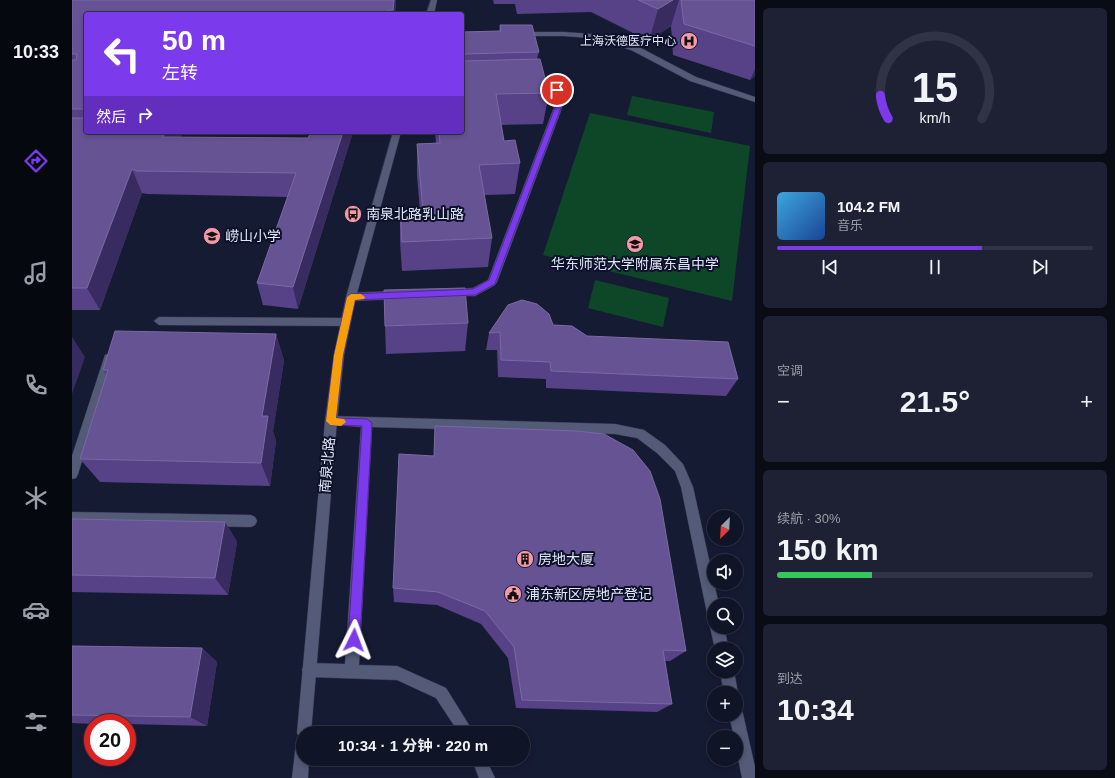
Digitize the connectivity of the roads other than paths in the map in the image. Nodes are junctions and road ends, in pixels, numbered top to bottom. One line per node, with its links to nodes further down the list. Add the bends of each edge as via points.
1 (434, 0): 2 (street)
2 (431, 12)
3 (509, 35): 5 (street, via 564,34 602,37 636,49 693,79)
4 (522, 87): 7 (street, via 545,86 557,90 562,97 492,282 475,292)
5 (755, 100)
6 (396, 134): 9 (street, 南泉北路)
7 (444, 294)
8 (405, 295): 9 (street)
9 (351, 297): 11 (street, 南泉北路)
10 (159, 321): 11 (street)
11 (346, 322): 13 (street, 南泉北路)
12 (109, 357): 15 (street)
13 (330, 421): 14 (street); 19 (street, 南泉北路)
14 (367, 423): 18 (street, via 615,429 640,434 661,449 679,468 684,480); 20 (street)
15 (72, 474)
16 (72, 518): 17 (street)
17 (251, 521)
18 (711, 598)
19 (309, 670): 20 (street); 22 (street, 南泉北路)
20 (352, 671): 23 (street, via 397,673 441,693)
21 (738, 722): 28 (street)
22 (305, 726)
23 (463, 726)
24 (301, 766): 26 (street)
25 (482, 766): 27 (street)
26 (300, 778)
27 (487, 778)
28 (750, 778)

